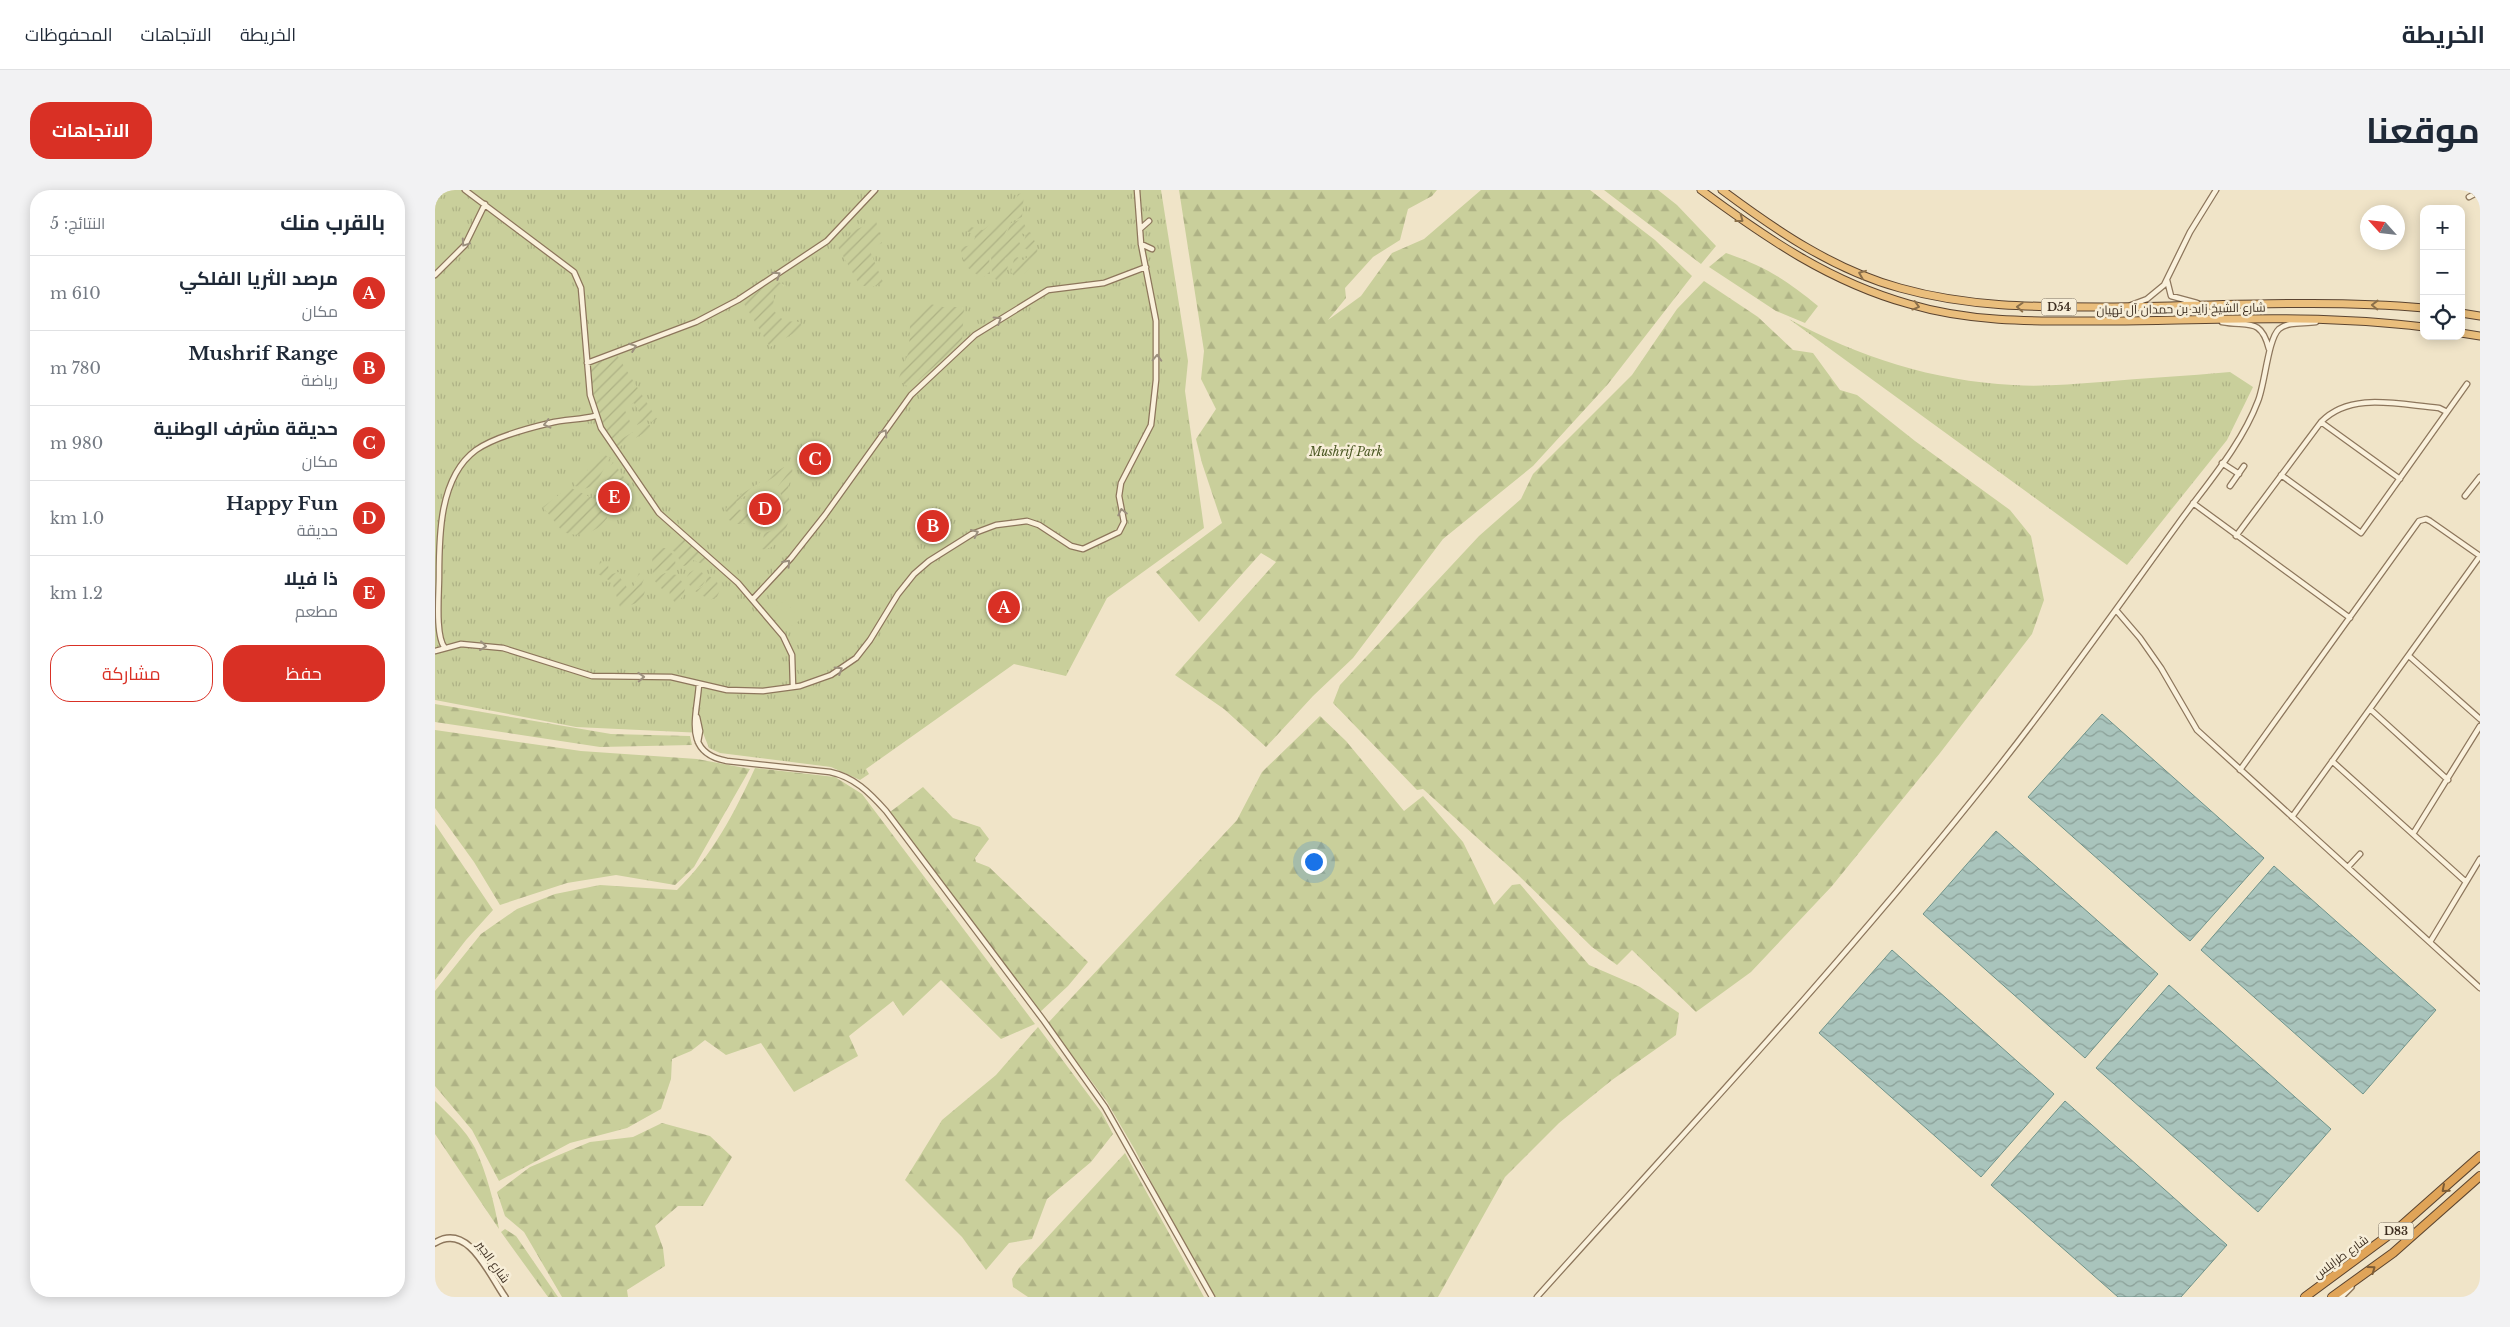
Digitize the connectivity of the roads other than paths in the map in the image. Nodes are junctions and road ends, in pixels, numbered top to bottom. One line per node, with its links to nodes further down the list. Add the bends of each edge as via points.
1 (465, 190): 9 (street)
2 (875, 190): 28 (street, one-way to 2, via 696,322 739,300 827,241)
3 (1137, 190): 11 (street)
4 (1701, 190): 23 (highway, شارع الشيخ زايد بن حمدان آل نهيان / D54, one-way to 23, via 1808,263 1860,288 1926,309 1972,318 2026,321)
5 (1722, 190): 17 (highway, شارع الشيخ زايد بن حمدان آل نهيان / D54, one-way to 5, via 2006,306 1959,301 1900,288 1847,268 1800,244)
6 (2216, 190): 16 (street, via 2186,238)
7 (2480, 191): 8 (street)
8 (2469, 197)
9 (485, 204): 15 (street, one-way to 15, via 465,245); 28 (street, via 574,272 581,288)
10 (1149, 221): 11 (street)
11 (1140, 229): 12 (street)
12 (1141, 244): 13 (street); 14 (street)
13 (1152, 249)
14 (1146, 266): 44 (street, one-way to 14, via 825,515 911,395 975,336 1048,290 1104,283); 51 (street, one-way to 14, via 825,678 850,663 870,640 914,574 972,534 996,525 1027,521 1071,546 1083,549 1121,529 1124,522 1119,496 1121,483 1148,434 1155,407 1157,332)
15 (435, 275)
16 (2167, 279): 17 (street, via 2154,296); 18 (street, via 2168,293 2174,299)
17 (2125, 306): 18 (highway, شارع الشيخ زايد بن حمدان آل نهيان / D54)
18 (2205, 306): 19 (highway, شارع الشيخ زايد بن حمدان آل نهيان / D54, one-way to 18)
19 (2420, 308)
20 (2465, 314): 21 (highway)
21 (2480, 316)
22 (2322, 319): 23 (highway, شارع الشيخ زايد بن حمدان آل نهيان / D54); 24 (highway, شارع الشيخ زايد بن حمدان آل نهيان / D54); 27 (street, via 2283,326 2274,335)
23 (2216, 320): 27 (street, via 2258,327 2264,333)
24 (2420, 327)
25 (2465, 334): 26 (highway)
26 (2480, 336)
27 (2269, 349): 33 (street, via 2257,404 2245,430)
28 (587, 364): 31 (street)
29 (2467, 384): 30 (street)
30 (2447, 412): 32 (street, via 2439,408 2357,403 2340,408); 38 (street)
31 (595, 416): 44 (street, via 607,439 657,510 731,575); 47 (street, one-way to 47, via 547,423 485,445 469,455 462,465 447,496 440,532 439,616)
32 (2321, 422): 36 (street); 38 (street)
33 (2222, 463): 35 (street); 41 (street)
34 (2244, 466): 35 (street)
35 (2239, 474): 39 (street)
36 (2281, 476): 38 (street, via 2360,533); 42 (street)
37 (2480, 477): 40 (street)
38 (2400, 479)
39 (2230, 486)
40 (2465, 496)
41 (2193, 504): 42 (street); 45 (street)
42 (2236, 536): 46 (street)
43 (2480, 556): 46 (street, via 2422,519); 49 (street)
44 (753, 599): 51 (street, via 787,642)
45 (2116, 610): 56 (street, via 2161,668 2194,727); 72 (street, via 1989,780 1901,886)
46 (2350, 618): 56 (street)
47 (445, 648): 48 (street); 50 (street, one-way to 50, via 465,644 503,648 592,676 671,677)
48 (435, 651)
49 (2409, 656): 52 (street); 53 (street)
50 (699, 684): 51 (street, via 745,691); 71 (street, via 694,730 698,742 708,753 720,760 843,775 873,797 1101,1101)
51 (793, 687)
52 (2370, 709): 55 (street); 57 (street)
53 (2480, 718)
54 (2480, 726): 57 (street)
55 (2332, 761): 58 (street); 59 (street)
56 (2240, 770): 58 (street)
57 (2449, 780): 59 (street)
58 (2291, 817): 62 (street)
59 (2413, 834): 63 (street)
60 (2360, 854): 62 (street)
61 (2480, 859): 63 (street)
62 (2348, 867): 64 (street)
63 (2466, 882): 64 (street)
64 (2430, 942): 65 (street)
65 (2480, 988)
66 (2480, 1156): 73 (highway, شارع طرابلس / D83, one-way to 73, via 2401,1226)
67 (2480, 1176): 69 (highway, D83, one-way to 67, via 2393,1253)
68 (435, 1243): 70 (street, شارع الجير, via 451,1237 466,1242)
69 (2356, 1280): 74 (highway, D83); 75 (street)
70 (503, 1296)
71 (1212, 1297)
72 (1537, 1297)
73 (2305, 1297)
74 (2332, 1297)
75 (2341, 1297)

